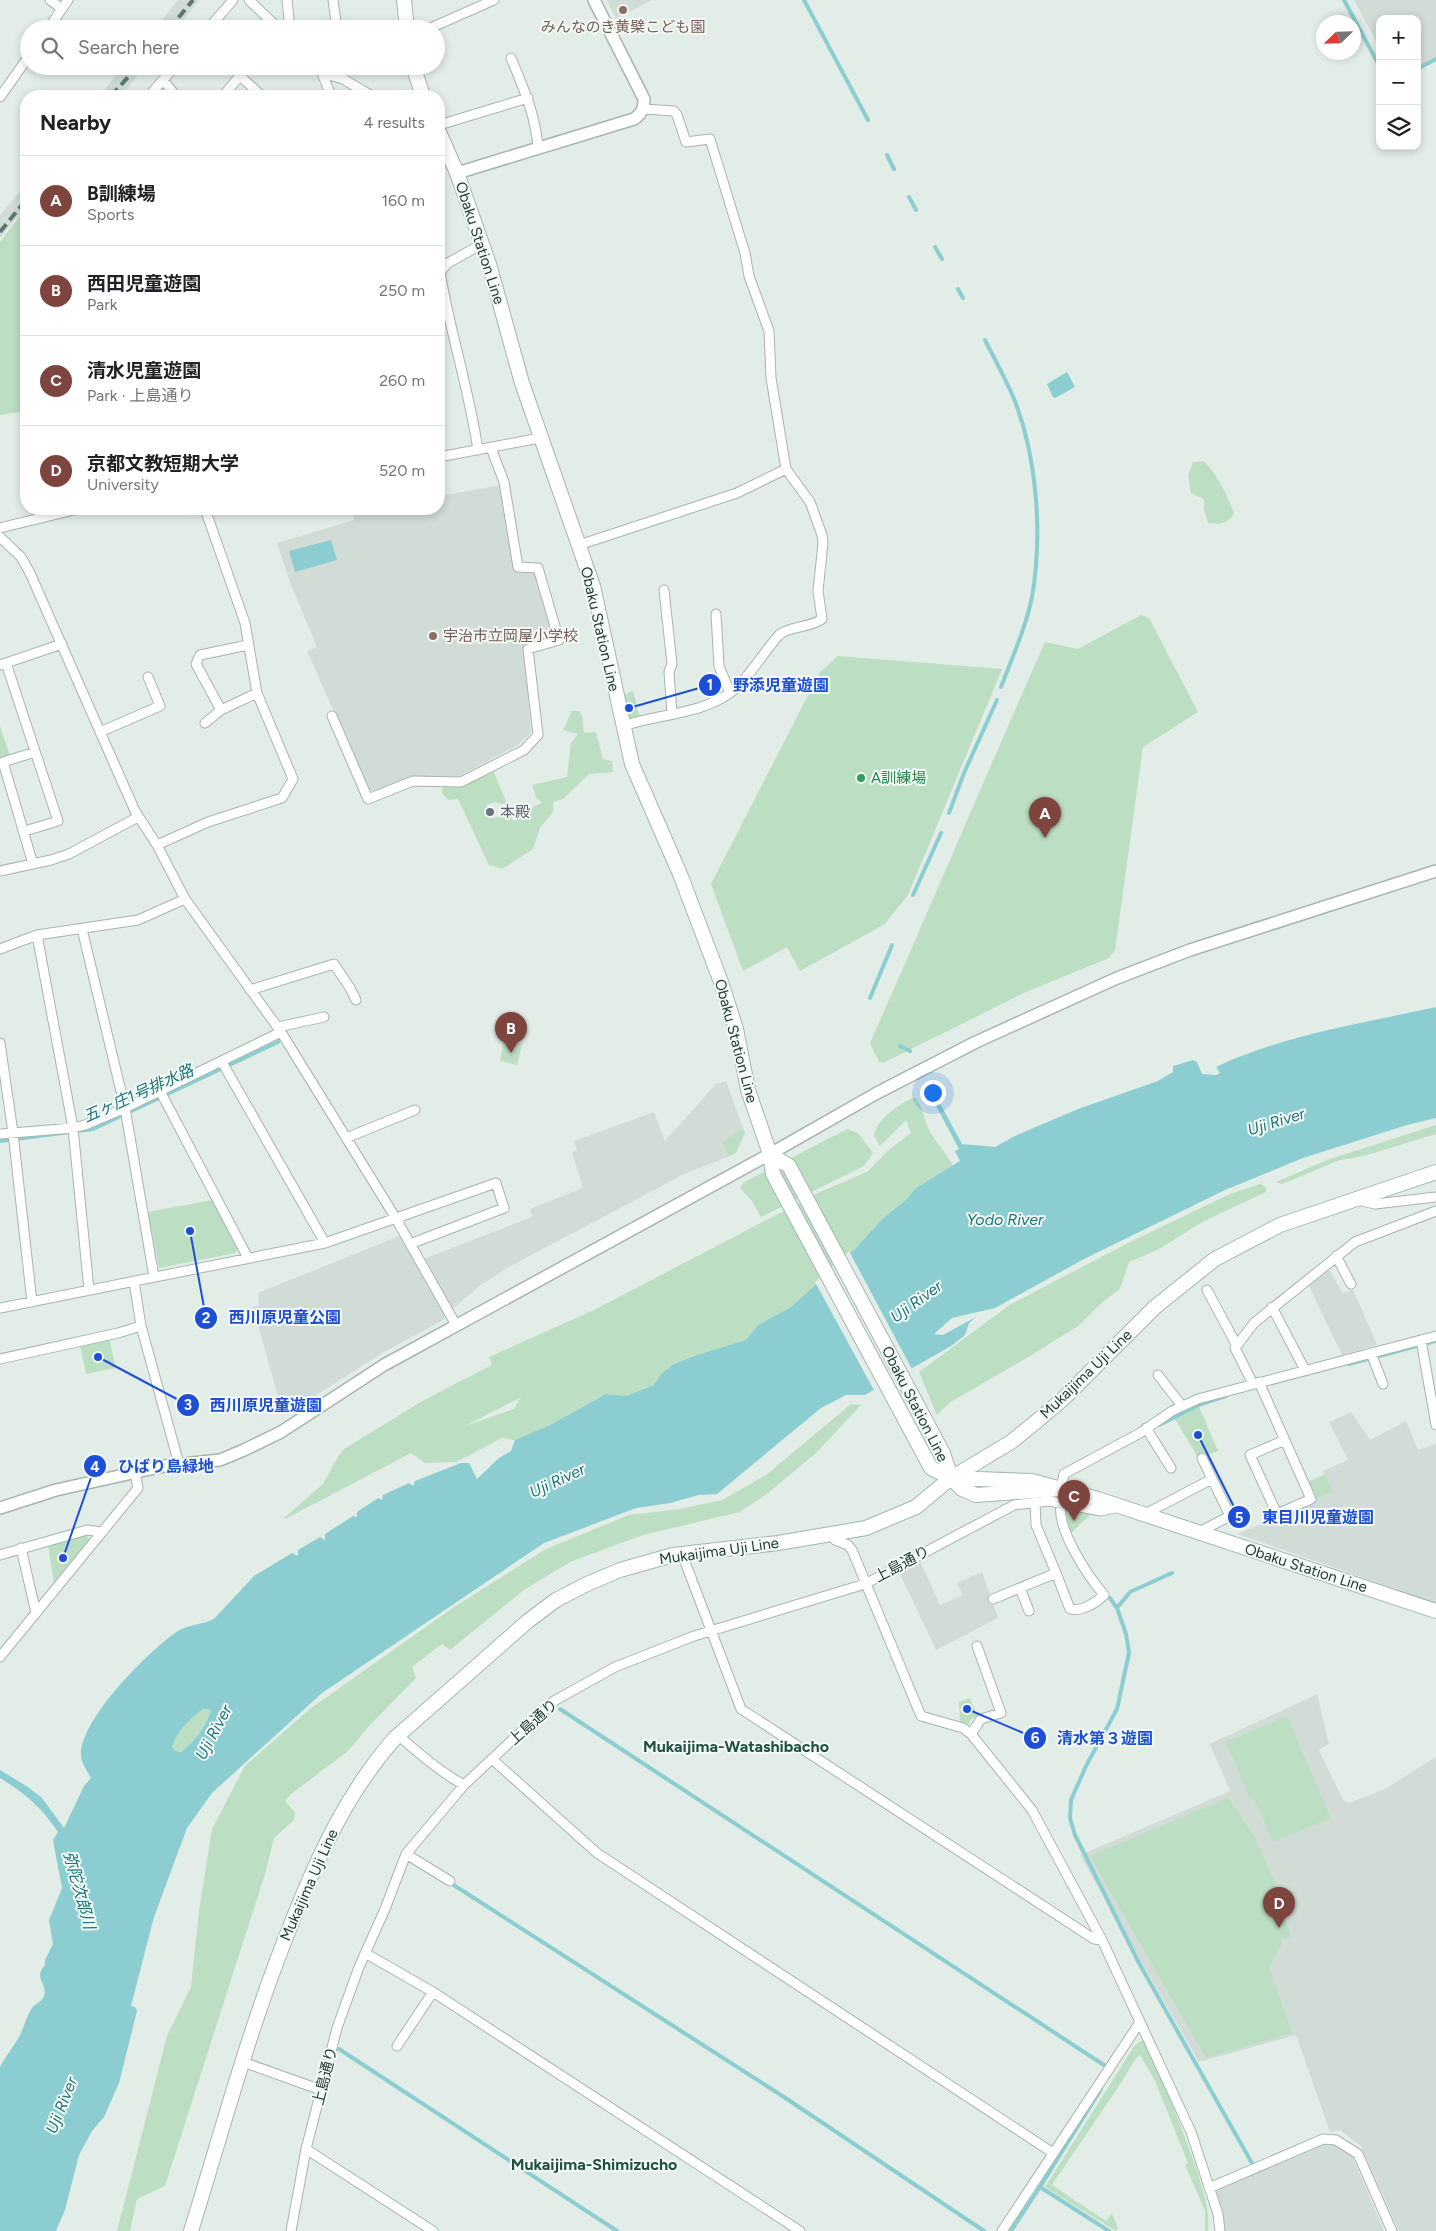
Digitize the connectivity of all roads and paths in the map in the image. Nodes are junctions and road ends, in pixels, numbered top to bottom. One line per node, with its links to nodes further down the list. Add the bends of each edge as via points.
1 (50, 0): 10 (street)
2 (68, 0): 10 (street)
3 (233, 0): 12 (street)
4 (250, 0): 13 (street)
5 (287, 0): 14 (street)
6 (333, 0): 15 (street)
7 (404, 0): 16 (main road)
8 (494, 0): 17 (street)
9 (594, 0): 37 (street, via 644,98)
10 (62, 9): 11 (street)
11 (54, 20)
12 (216, 20)
13 (270, 20)
14 (289, 20)
15 (336, 20)
16 (406, 20)
17 (445, 22)
18 (511, 58): 36 (street)
19 (20, 69): 35 (street)
20 (167, 75): 27 (street)
21 (322, 75): 32 (street)
22 (333, 75): 26 (street)
23 (342, 75): 26 (street)
24 (417, 75): 34 (main road)
25 (240, 76): 30 (street); 31 (street)
26 (343, 79): 33 (street)
27 (163, 80): 28 (street); 29 (street)
28 (154, 90)
29 (171, 90)
30 (228, 90)
31 (255, 90)
32 (328, 90)
33 (362, 90)
34 (421, 90)
35 (0, 97)
36 (528, 98): 38 (street); 40 (street, via 537,128)
37 (644, 109): 40 (street, via 634,119); 49 (street, via 674,111 686,142 710,139 749,276 769,331 771,378)
38 (445, 123)
39 (445, 146): 41 (main road, Obaku Station Line)
40 (538, 148): 41 (street)
41 (457, 173): 42 (main road, Obaku Station Line)
42 (482, 244): 43 (street); 45 (main road, Obaku Station Line)
43 (445, 266)
44 (445, 302): 47 (street, via 471,405)
45 (540, 438): 46 (street); 54 (main road, Obaku Station Line)
46 (491, 448): 47 (street); 65 (street, via 504,482 518,567 538,568 559,640 528,649 538,735 524,750 461,782 413,781 368,799)
47 (478, 450): 48 (street)
48 (445, 456)
49 (786, 469): 54 (street, via 737,492); 62 (street, via 810,502 822,535 818,591 822,619 816,624 780,634)
50 (53, 515): 52 (street)
51 (207, 515): 58 (street, via 238,603)
52 (0, 528)
53 (0, 538): 57 (street, via 21,557)
54 (579, 545): 67 (main road, Obaku Station Line, via 602,623)
55 (664, 590): 64 (street, via 672,664 669,672)
56 (716, 614): 62 (street, via 719,666)
57 (62, 644): 59 (street); 68 (street)
58 (248, 645): 61 (street); 63 (street, via 200,655 196,664)
59 (3, 664): 69 (street)
60 (148, 677): 68 (street, via 160,706)
61 (257, 693): 63 (street); 72 (street, via 293,779 289,789 282,798 208,822)
62 (730, 693): 64 (street, via 696,708)
63 (221, 710): 66 (street)
64 (672, 714): 67 (street)
65 (332, 716)
66 (205, 723)
67 (623, 726): 93 (main road, Obaku Station Line, via 634,771 680,874 721,982 736,1029 748,1090)
68 (100, 732): 70 (street)
69 (35, 752): 71 (street, via 3,762); 71 (street, via 58,821)
70 (138, 817): 72 (street); 73 (street, via 68,854)
71 (25, 831): 73 (street)
72 (157, 845): 76 (street)
73 (33, 864): 74 (street)
74 (0, 871)
75 (1436, 871): 93 (street, via 1232,935 1116,978 976,1042)
76 (185, 899): 77 (street, via 138,920); 80 (street)
77 (82, 929): 78 (street); 88 (street)
78 (37, 936): 79 (street); 89 (street)
79 (0, 949)
80 (250, 990): 81 (street, via 334,964); 83 (street)
81 (356, 1000)
82 (324, 1017): 83 (street)
83 (280, 1029): 85 (street); 92 (street)
84 (0, 1043): 91 (street)
85 (224, 1066): 86 (street); 99 (street)
86 (162, 1095): 88 (street); 102 (street)
87 (415, 1110): 92 (street)
88 (125, 1112): 89 (street); 103 (street)
89 (73, 1132): 91 (street); 106 (street)
90 (0, 1134): 91 (street)
91 (14, 1138): 108 (street)
92 (346, 1138): 98 (street)
93 (770, 1154): 111 (street); 131 (main road, Obaku Station Line, via 789,1166 946,1460); 131 (main road, Obaku Station Line, via 773,1170 931,1468)
94 (1436, 1172): 96 (main road, Mukaijima Uji Line)
95 (1436, 1197): 96 (street, via 1375,1204)
96 (1352, 1199): 126 (main road, Mukaijima Uji Line, via 1280,1225 1215,1259 1155,1307 1056,1405)
97 (1436, 1211): 101 (street, via 1355,1242)
98 (395, 1217): 99 (street); 100 (street); 100 (street, via 496,1183 504,1208)
99 (324, 1243): 102 (street)
100 (410, 1244): 111 (street)
101 (1336, 1256): 105 (street); 109 (street)
102 (248, 1258): 103 (street)
103 (154, 1277): 104 (street)
104 (134, 1281): 106 (street); 112 (street)
105 (1351, 1284)
106 (89, 1290): 108 (street)
107 (1207, 1290): 115 (street)
108 (32, 1302): 110 (street)
109 (1272, 1307): 115 (street); 118 (street)
110 (0, 1308)
111 (456, 1325): 128 (street, via 384,1365 268,1439 220,1460)
112 (141, 1326): 117 (street); 128 (street)
113 (1436, 1336): 114 (street)
114 (1421, 1340): 116 (street); 123 (street)
115 (1236, 1344): 120 (street, via 1235,1348)
116 (1371, 1353): 118 (street); 121 (street)
117 (0, 1359)
118 (1304, 1370): 120 (street)
119 (1158, 1375): 122 (street)
120 (1257, 1383): 122 (street, via 1198,1398); 125 (street)
121 (1383, 1384)
122 (1182, 1406): 124 (street)
123 (1436, 1425)
124 (1146, 1429): 129 (street); 134 (street, via 1064,1474)
125 (1285, 1440): 125 (street, via 1311,1499 1277,1514 1250,1455)
126 (991, 1455): 131 (main road, Mukaijima Uji Line); 133 (main road, via 991,1470)
127 (1202, 1458): 132 (street)
128 (179, 1464): 130 (street)
129 (1171, 1468)
130 (135, 1472): 136 (street, via 56,1490); 138 (street, via 138,1488)
131 (951, 1478): 133 (main road, Obaku Station Line); 134 (main road, Obaku Station Line, via 962,1489 976,1495); 140 (main road, Mukaijima Uji Line, via 916,1507 866,1528)
132 (1212, 1479): 137 (street); 139 (street, via 1230,1516)
133 (998, 1481): 134 (main road, Obaku Station Line, via 1032,1481)
134 (1061, 1496): 135 (street, 上島通り); 137 (main road, Obaku Station Line); 144 (street, via 1060,1510 1069,1539 1091,1580 1104,1596 1075,1610 1070,1608)
135 (1036, 1502): 144 (street, via 1036,1525); 145 (street, 上島通り, via 1014,1505)
136 (0, 1508)
137 (1145, 1514): 139 (main road, Obaku Station Line)
138 (102, 1532): 141 (street, via 87,1530); 150 (street)
139 (1198, 1532): 149 (main road, Obaku Station Line)
140 (834, 1533): 142 (main road, Mukaijima Uji Line); 145 (street, via 835,1540 850,1547)
141 (21, 1548): 143 (street); 150 (street)
142 (682, 1554): 151 (street); 155 (main road, Mukaijima Uji Line, via 620,1570 556,1600)
143 (0, 1555)
144 (1056, 1573): 146 (street)
145 (865, 1584): 151 (street, 上島通り); 154 (street, via 921,1716 963,1728)
146 (1020, 1588): 147 (street); 148 (street)
147 (993, 1599)
148 (1029, 1610)
149 (1436, 1611)
150 (36, 1613): 153 (street)
151 (712, 1631): 156 (street, 上島通り, via 615,1668 554,1701); 160 (street, via 741,1709 1086,1934)
152 (977, 1646): 154 (street, via 1001,1713 981,1719)
153 (0, 1657)
154 (971, 1734): 160 (street, via 1032,1810)
155 (398, 1735): 157 (street); 165 (main road, Mukaijima Uji Line, via 380,1755 350,1800 314,1868 278,1955)
156 (492, 1759): 157 (street, 上島通り); 168 (street, via 597,1854)
157 (464, 1786): 158 (street, 上島通り)
158 (406, 1854): 159 (street); 161 (street, 上島通り)
159 (450, 1881)
160 (1102, 1940): 163 (street)
161 (365, 1952): 162 (street); 166 (street, 上島通り, via 337,2028)
162 (433, 1992): 164 (street); 173 (street)
163 (1140, 2022): 168 (street); 169 (street, via 1191,2132)
164 (397, 2046)
165 (242, 2062): 166 (street); 170 (main road, Mukaijima Uji Line)
166 (321, 2090): 167 (street, 上島通り)
167 (306, 2149): 171 (street, 上島通り); 172 (street)
168 (1053, 2153): 174 (street)
169 (1209, 2188): 175 (street); 176 (street, via 1323,2139 1336,2140 1358,2154)
170 (191, 2231)
171 (291, 2231)
172 (433, 2231)
173 (800, 2231)
174 (1002, 2231)
175 (1220, 2231)
176 (1392, 2231)

